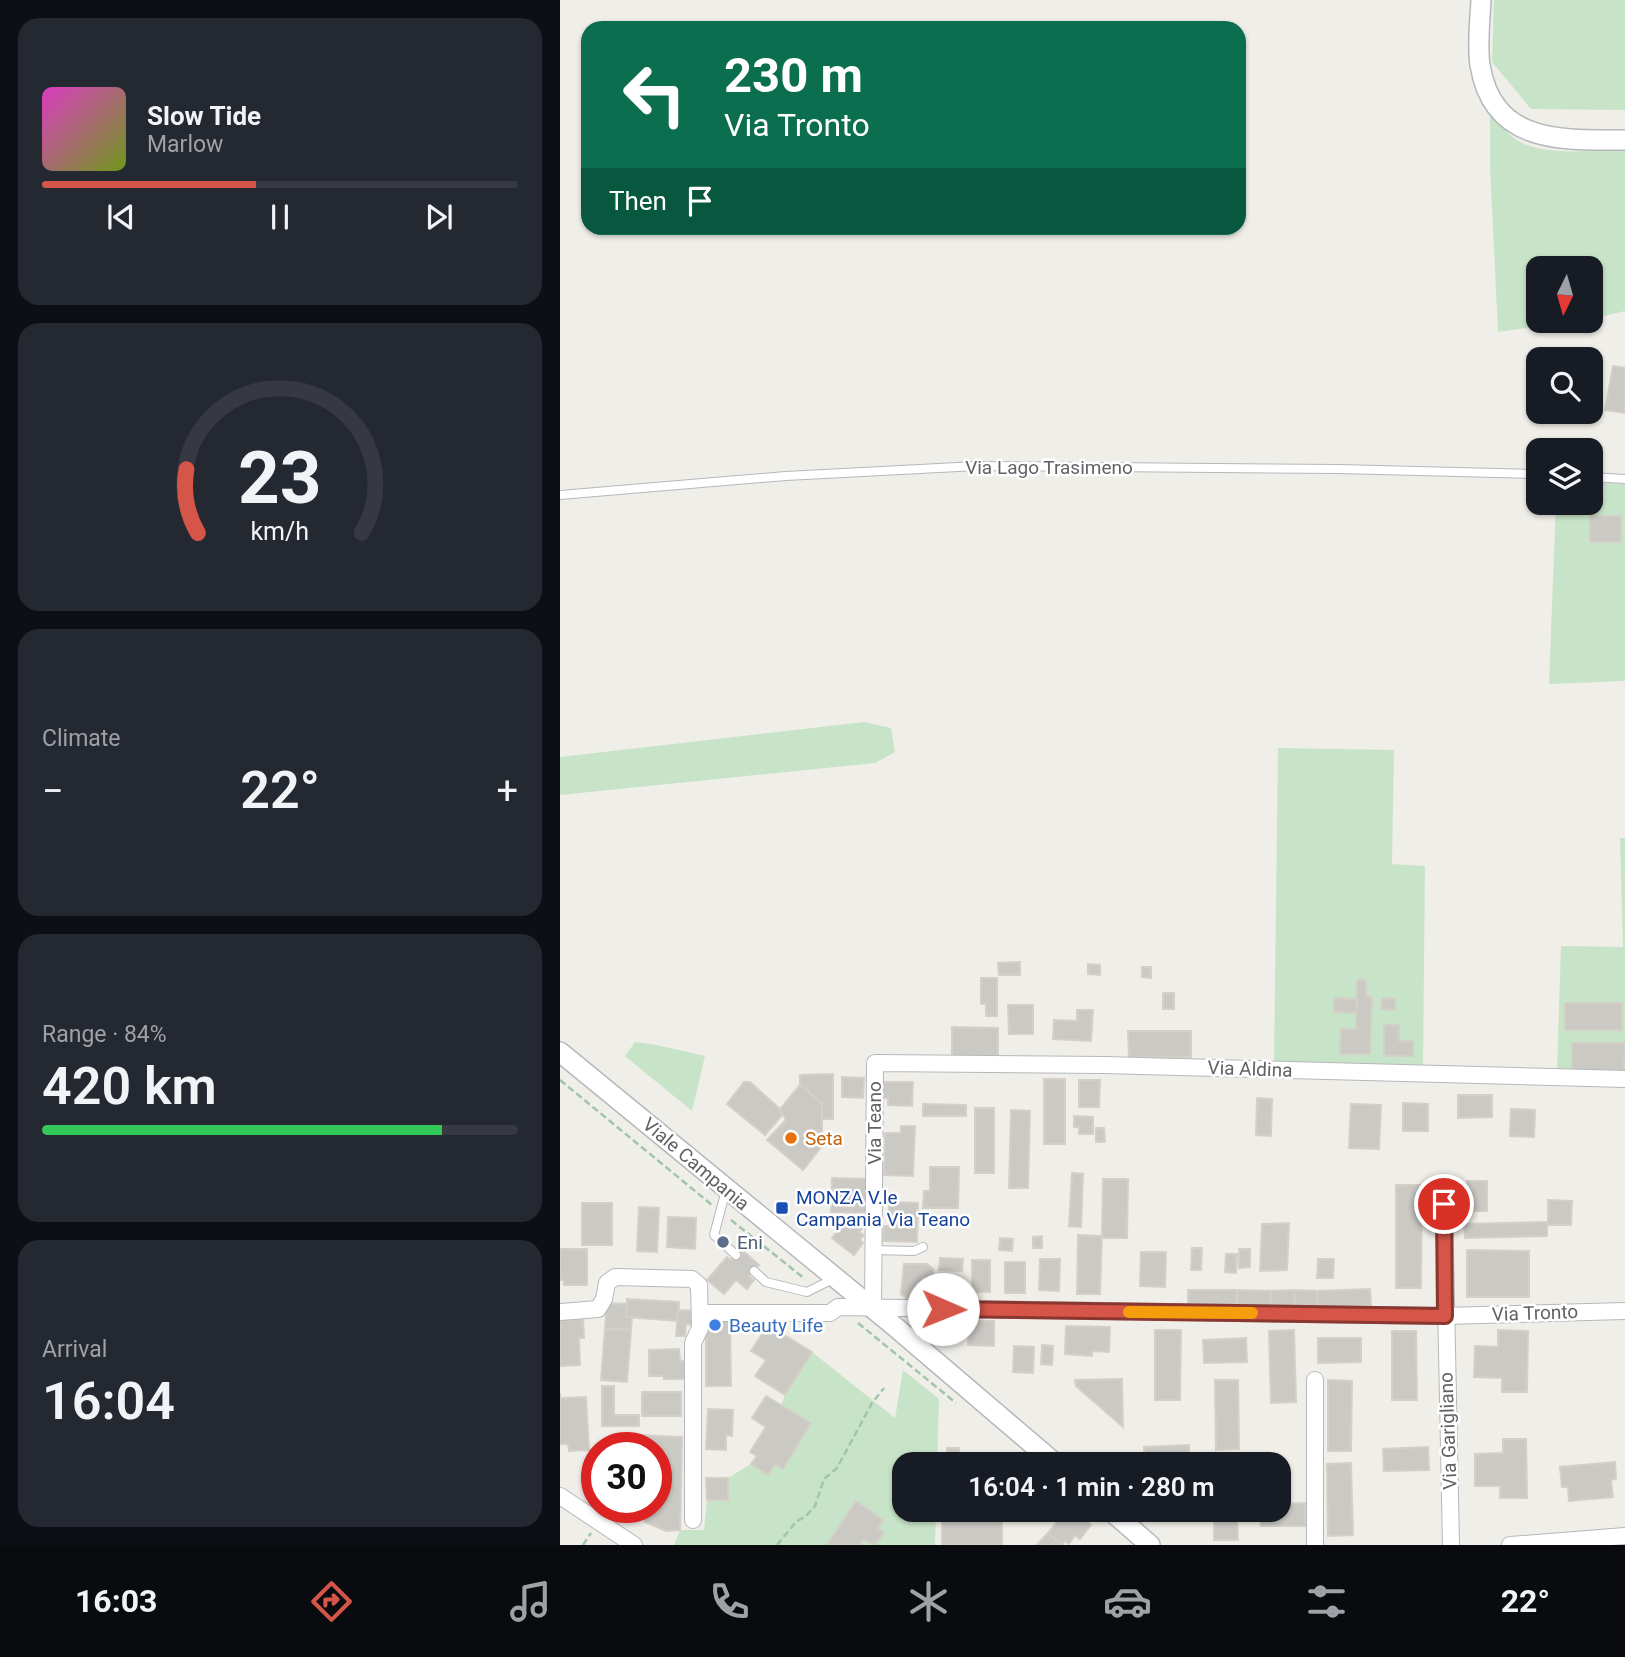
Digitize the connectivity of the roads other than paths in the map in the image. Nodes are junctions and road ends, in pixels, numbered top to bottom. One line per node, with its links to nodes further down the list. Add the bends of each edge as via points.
1 (1481, 0): 2 (street, via 1480,64 1499,109 1523,128 1546,137)
2 (1625, 140)
3 (1526, 474): 6 (lane, Via Lago Trasimeno, via 977,466)
4 (1603, 478): 5 (lane)
5 (1625, 479)
6 (560, 495)
7 (560, 1052): 10 (street, Viale Campania)
8 (875, 1063): 9 (street, Via Aldina); 13 (street, Via Teano)
9 (1625, 1079)
10 (726, 1190): 14 (lane, via 714,1235); 16 (street, Viale Campania)
11 (1444, 1204): 21 (street)
12 (923, 1247): 13 (lane)
13 (873, 1250): 17 (street, Via Teano)
14 (736, 1255)
15 (754, 1271): 16 (lane, via 766,1282 807,1292)
16 (834, 1279): 17 (street, Viale Campania)
17 (873, 1310): 20 (street, Via Tronto, via 838,1307 830,1313); 21 (street, Via Tronto); 23 (street, Viale Campania)
18 (1625, 1311): 21 (street, Via Tronto)
19 (560, 1312): 20 (street, via 598,1309 607,1283 615,1277 692,1279 699,1285)
20 (701, 1313): 25 (street, via 693,1343)
21 (1445, 1316): 31 (street, Via Garigliano)
22 (1315, 1380): 30 (street)
23 (1042, 1452)
24 (560, 1496): 28 (street)
25 (693, 1520)
26 (1124, 1522): 29 (street)
27 (1625, 1536): 32 (street)
28 (634, 1545)
29 (1150, 1545)
30 (1315, 1545)
31 (1451, 1545)
32 (1510, 1545)

